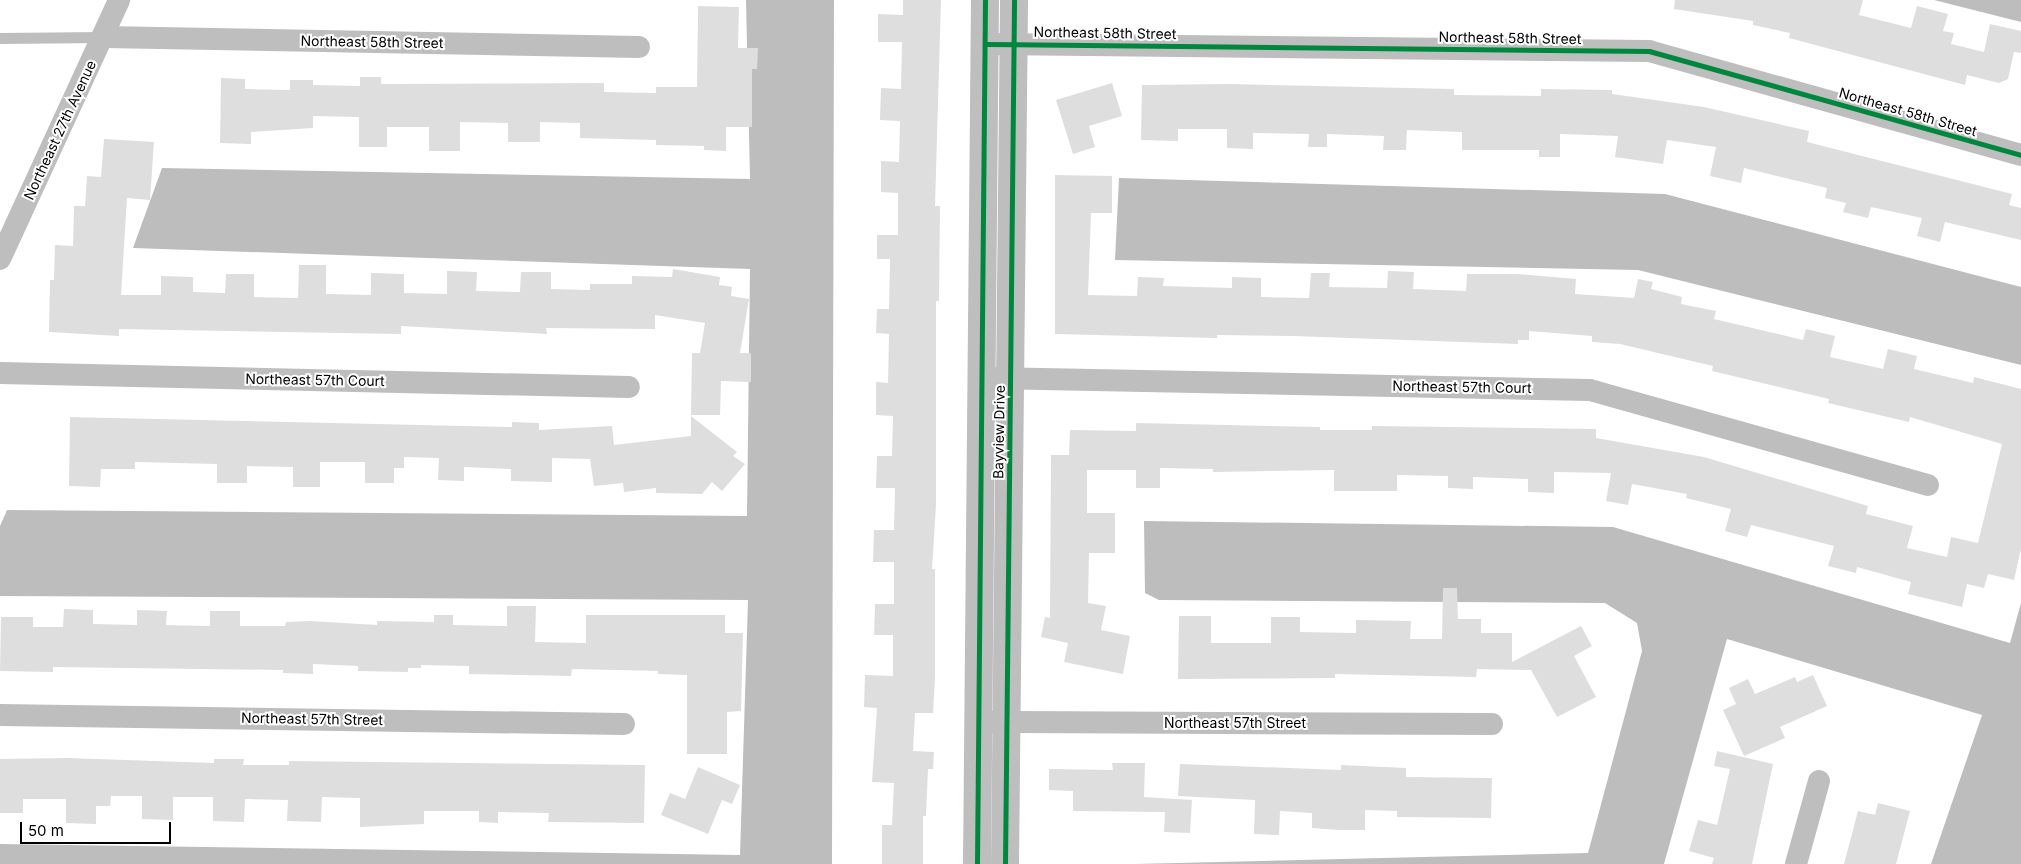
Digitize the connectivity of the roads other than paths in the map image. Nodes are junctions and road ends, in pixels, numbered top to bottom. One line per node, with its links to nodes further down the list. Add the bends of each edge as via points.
1 (119, 0): 4 (street, Northeast 27th Avenue)
2 (985, 0): 6 (street, Bayview Drive)
3 (1014, 0): 7 (street, Bayview Drive)
4 (104, 37): 5 (lane); 8 (street, Northeast 58th Street); 12 (street, Northeast 27th Avenue)
5 (0, 38)
6 (985, 44): 7 (street, Northeast 58th Street); 10 (street, Bayview Drive)
7 (1013, 44): 9 (street, Northeast 58th Street, via 1649,51); 11 (street, Bayview Drive)
8 (640, 47)
9 (2021, 155)
10 (984, 192): 11 (street); 14 (street, Bayview Drive)
11 (1012, 192): 15 (street, Bayview Drive)
12 (0, 259)
13 (0, 373): 16 (street, Northeast 57th Court)
14 (983, 378): 15 (street, Northeast 57th Court); 18 (street, Bayview Drive)
15 (1011, 378): 17 (street, Northeast 57th Court, via 1590,390); 19 (street, Bayview Drive)
16 (629, 387)
17 (1928, 485)
18 (980, 538): 19 (street); 21 (street, Bayview Drive)
19 (1009, 538): 22 (street, Bayview Drive)
20 (0, 715): 23 (street, Northeast 57th Street)
21 (978, 722): 22 (street, Northeast 57th Street); 26 (street, Bayview Drive)
22 (1006, 722): 24 (street, Northeast 57th Street); 27 (street, Bayview Drive)
23 (624, 724)
24 (1492, 724)
25 (1819, 781): 28 (street)
26 (977, 864)
27 (1005, 864)
28 (1796, 864)

